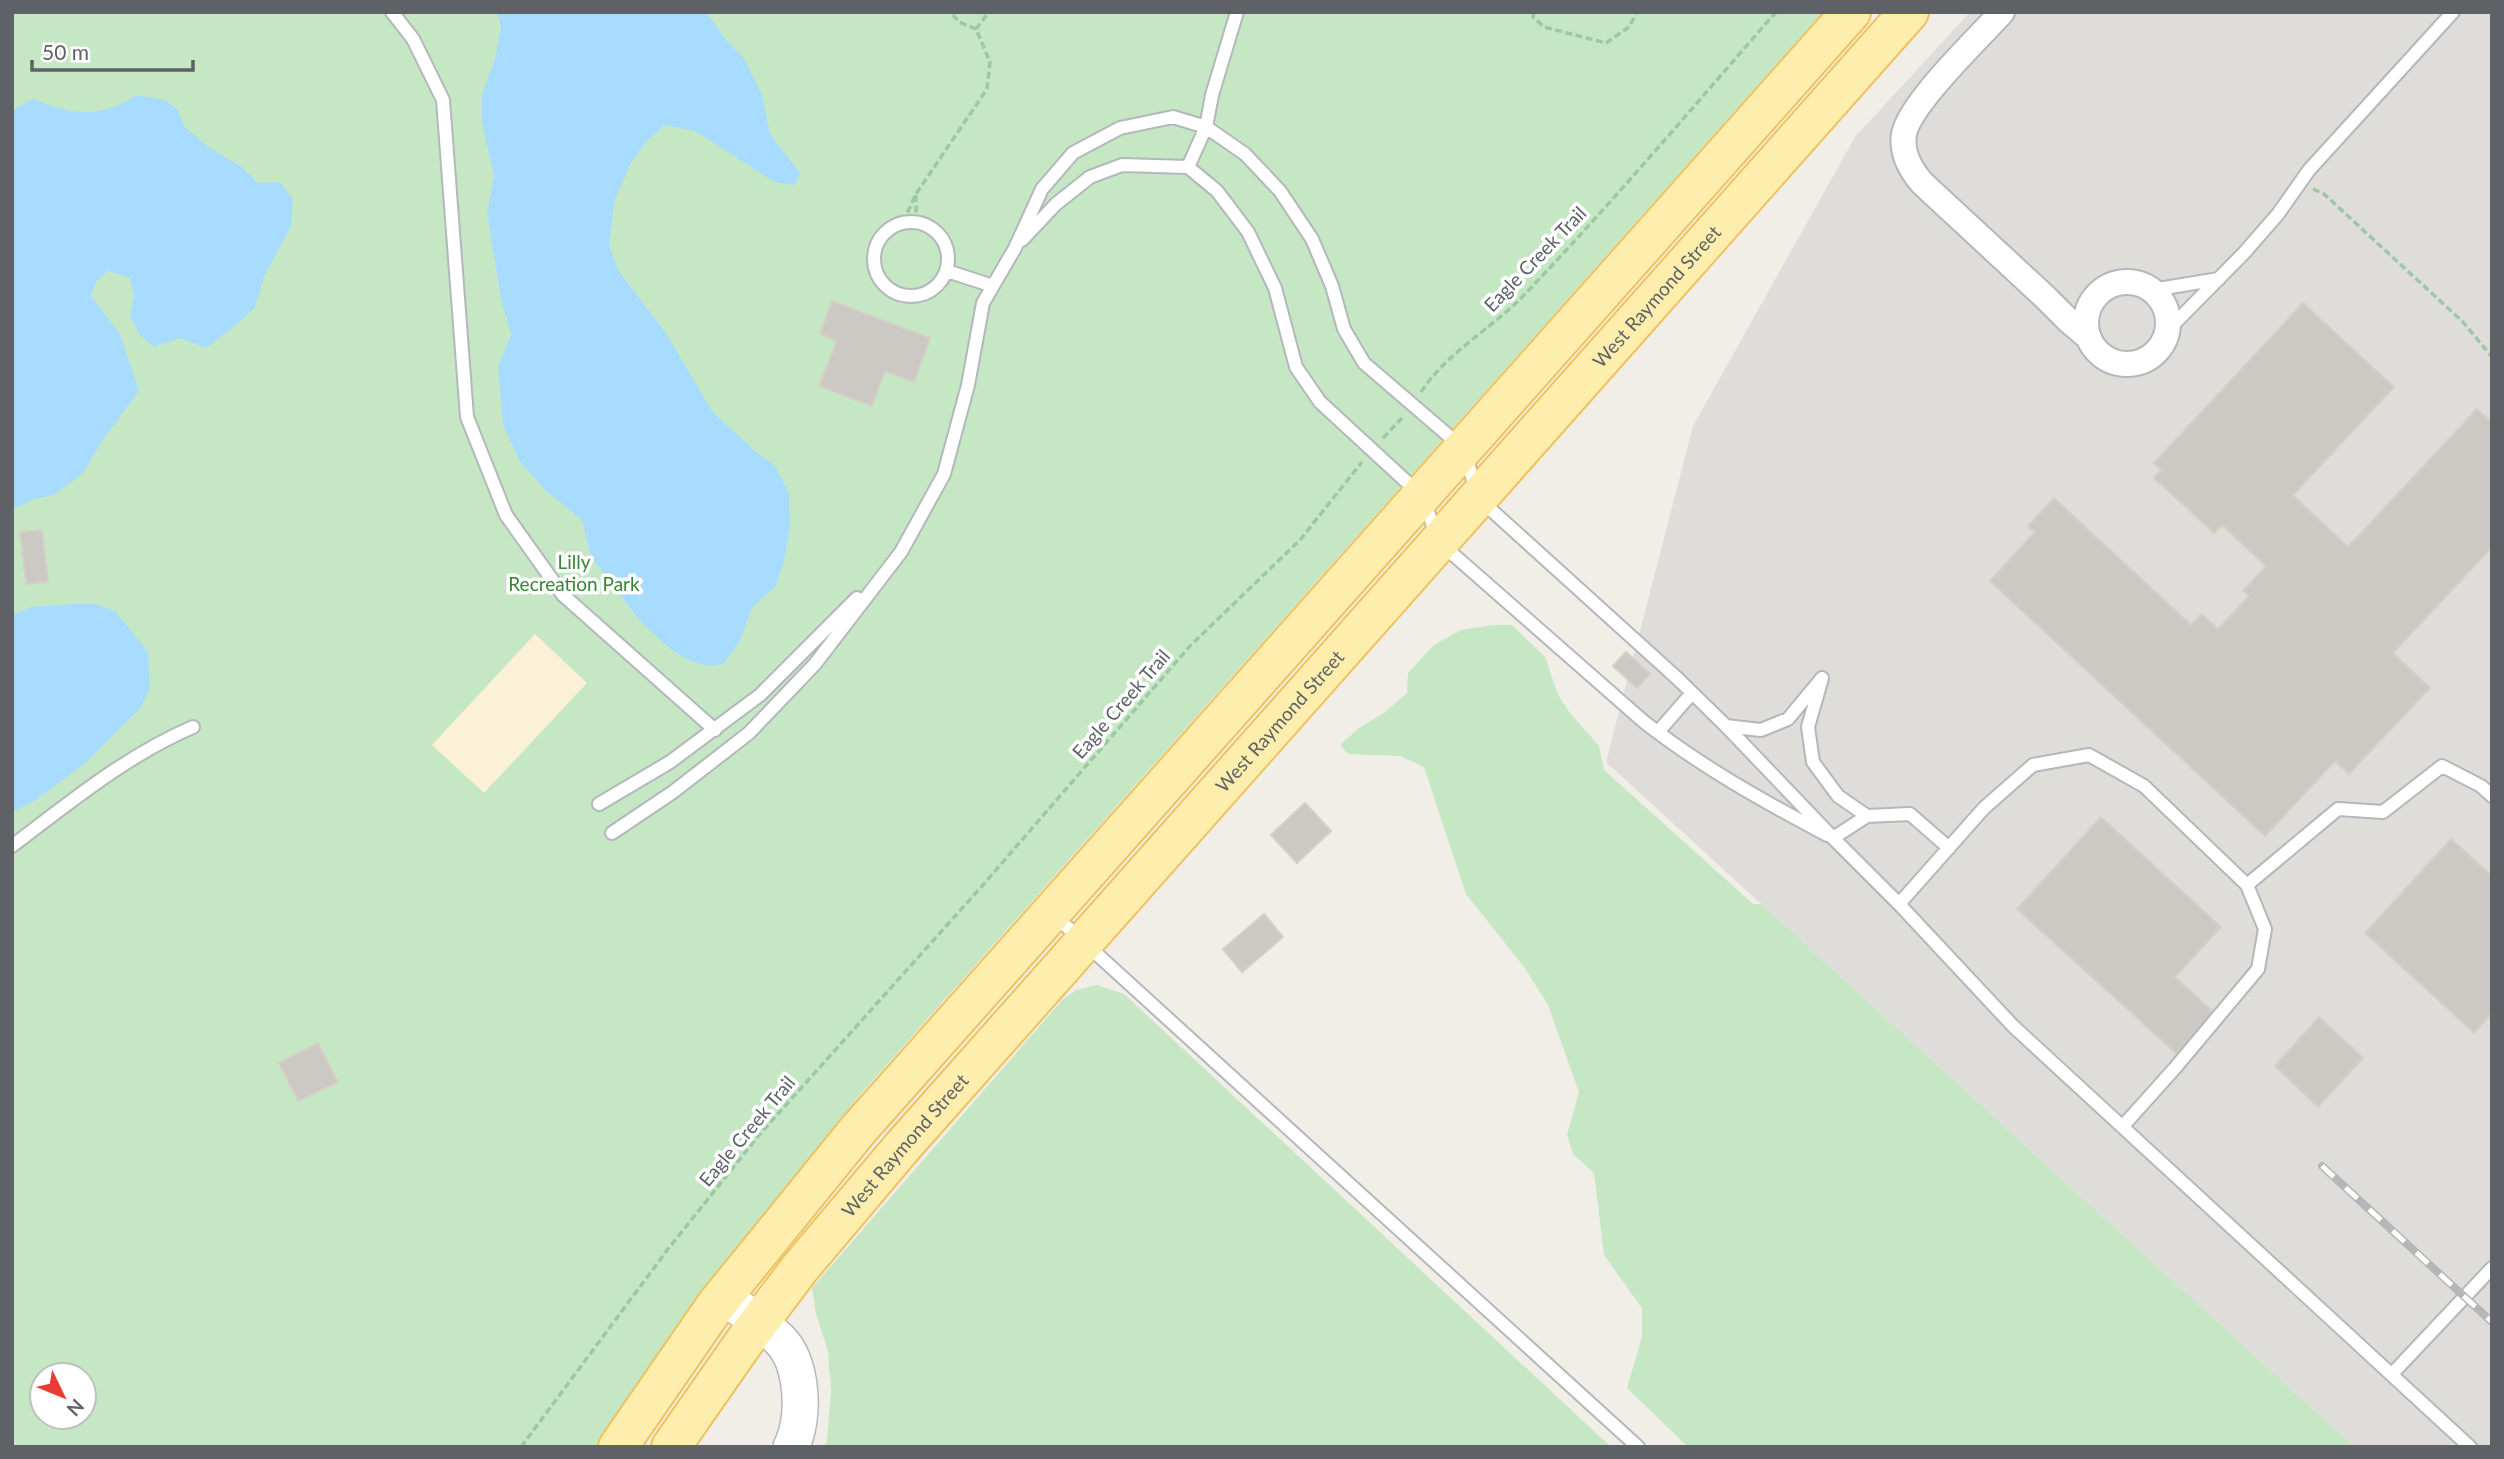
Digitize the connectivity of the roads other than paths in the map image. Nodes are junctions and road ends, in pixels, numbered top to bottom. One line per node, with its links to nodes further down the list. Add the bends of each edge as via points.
1 (392, 12): 26 (lane, via 414,39 443,100 467,417 506,515 562,595)
2 (1237, 12): 7 (lane)
3 (1851, 12): 18 (main road)
4 (2002, 12): 14 (street, via 1912,112 1904,148 1922,183)
5 (2453, 12): 11 (lane, via 2302,178 2278,214)
6 (1892, 18): 20 (main road, West Raymond Street)
7 (1206, 127): 8 (lane); 9 (lane, via 1173,117 1120,128 1073,153 1042,189); 18 (lane, via 1245,154 1280,191 1312,239 1344,329 1364,363)
8 (1188, 167): 9 (lane, via 1122,165 1090,177); 19 (lane, via 1217,191 1248,232 1275,288 1296,367 1320,402)
9 (1015, 247): 12 (lane)
10 (947, 271): 10 (lane, via 941,282 920,296 894,293 874,266 878,241 886,230 909,222 928,225 943,239 949,258); 12 (lane)
11 (2220, 279): 13 (lane); 16 (lane)
12 (993, 286): 22 (lane, via 983,303 968,385 944,474)
13 (2152, 290): 15 (street, via 2141,284 2115,284); 16 (street, via 2165,308)
14 (2045, 297): 15 (street); 17 (street)
15 (2090, 304): 17 (street)
16 (2168, 330): 17 (street, via 2155,353 2130,364 2104,358)
17 (2088, 337)
18 (1464, 449): 19 (main road); 20 (lane)
19 (1422, 496): 21 (lane); 37 (main road)
20 (1478, 498): 21 (main road, West Raymond Street); 23 (lane)
21 (1439, 542): 27 (lane); 38 (main road, West Raymond Street)
22 (901, 552): 26 (lane, via 760,695); 31 (lane, via 815,664 749,733)
23 (1692, 693): 24 (lane); 27 (lane)
24 (1726, 726): 30 (lane, via 1761,730 1788,719 1822,678 1808,727 1813,762 1838,796); 32 (lane)
25 (193, 727): 33 (lane, via 166,738 81,793)
26 (715, 730): 29 (lane)
27 (1658, 732): 32 (lane, via 1749,793)
28 (2492, 796): 35 (lane, via 2442,766 2383,812 2338,809)
29 (599, 804)
30 (1867, 816): 32 (lane); 34 (lane, via 1910,814)
31 (612, 833)
32 (1833, 838): 36 (lane)
33 (12, 846)
34 (1949, 848): 35 (lane, via 1984,808 2033,765 2089,755 2144,786); 36 (lane)
35 (2247, 886): 39 (lane, via 2265,929 2258,969)
36 (1899, 904): 39 (lane, via 2013,1026)
37 (1051, 912): 38 (lane); 41 (main road, via 858,1130)
38 (1083, 943): 42 (main road, West Raymond Street, via 885,1167); 47 (lane)
39 (2123, 1126): 43 (lane)
40 (2492, 1268): 43 (lane)
41 (723, 1296): 42 (street); 44 (main road)
42 (758, 1323): 45 (main road, West Raymond Street); 46 (street, via 781,1340 799,1383 800,1420)
43 (2392, 1374): 48 (lane)
44 (618, 1447)
45 (671, 1447)
46 (791, 1447)
47 (1638, 1447)
48 (2470, 1447)

